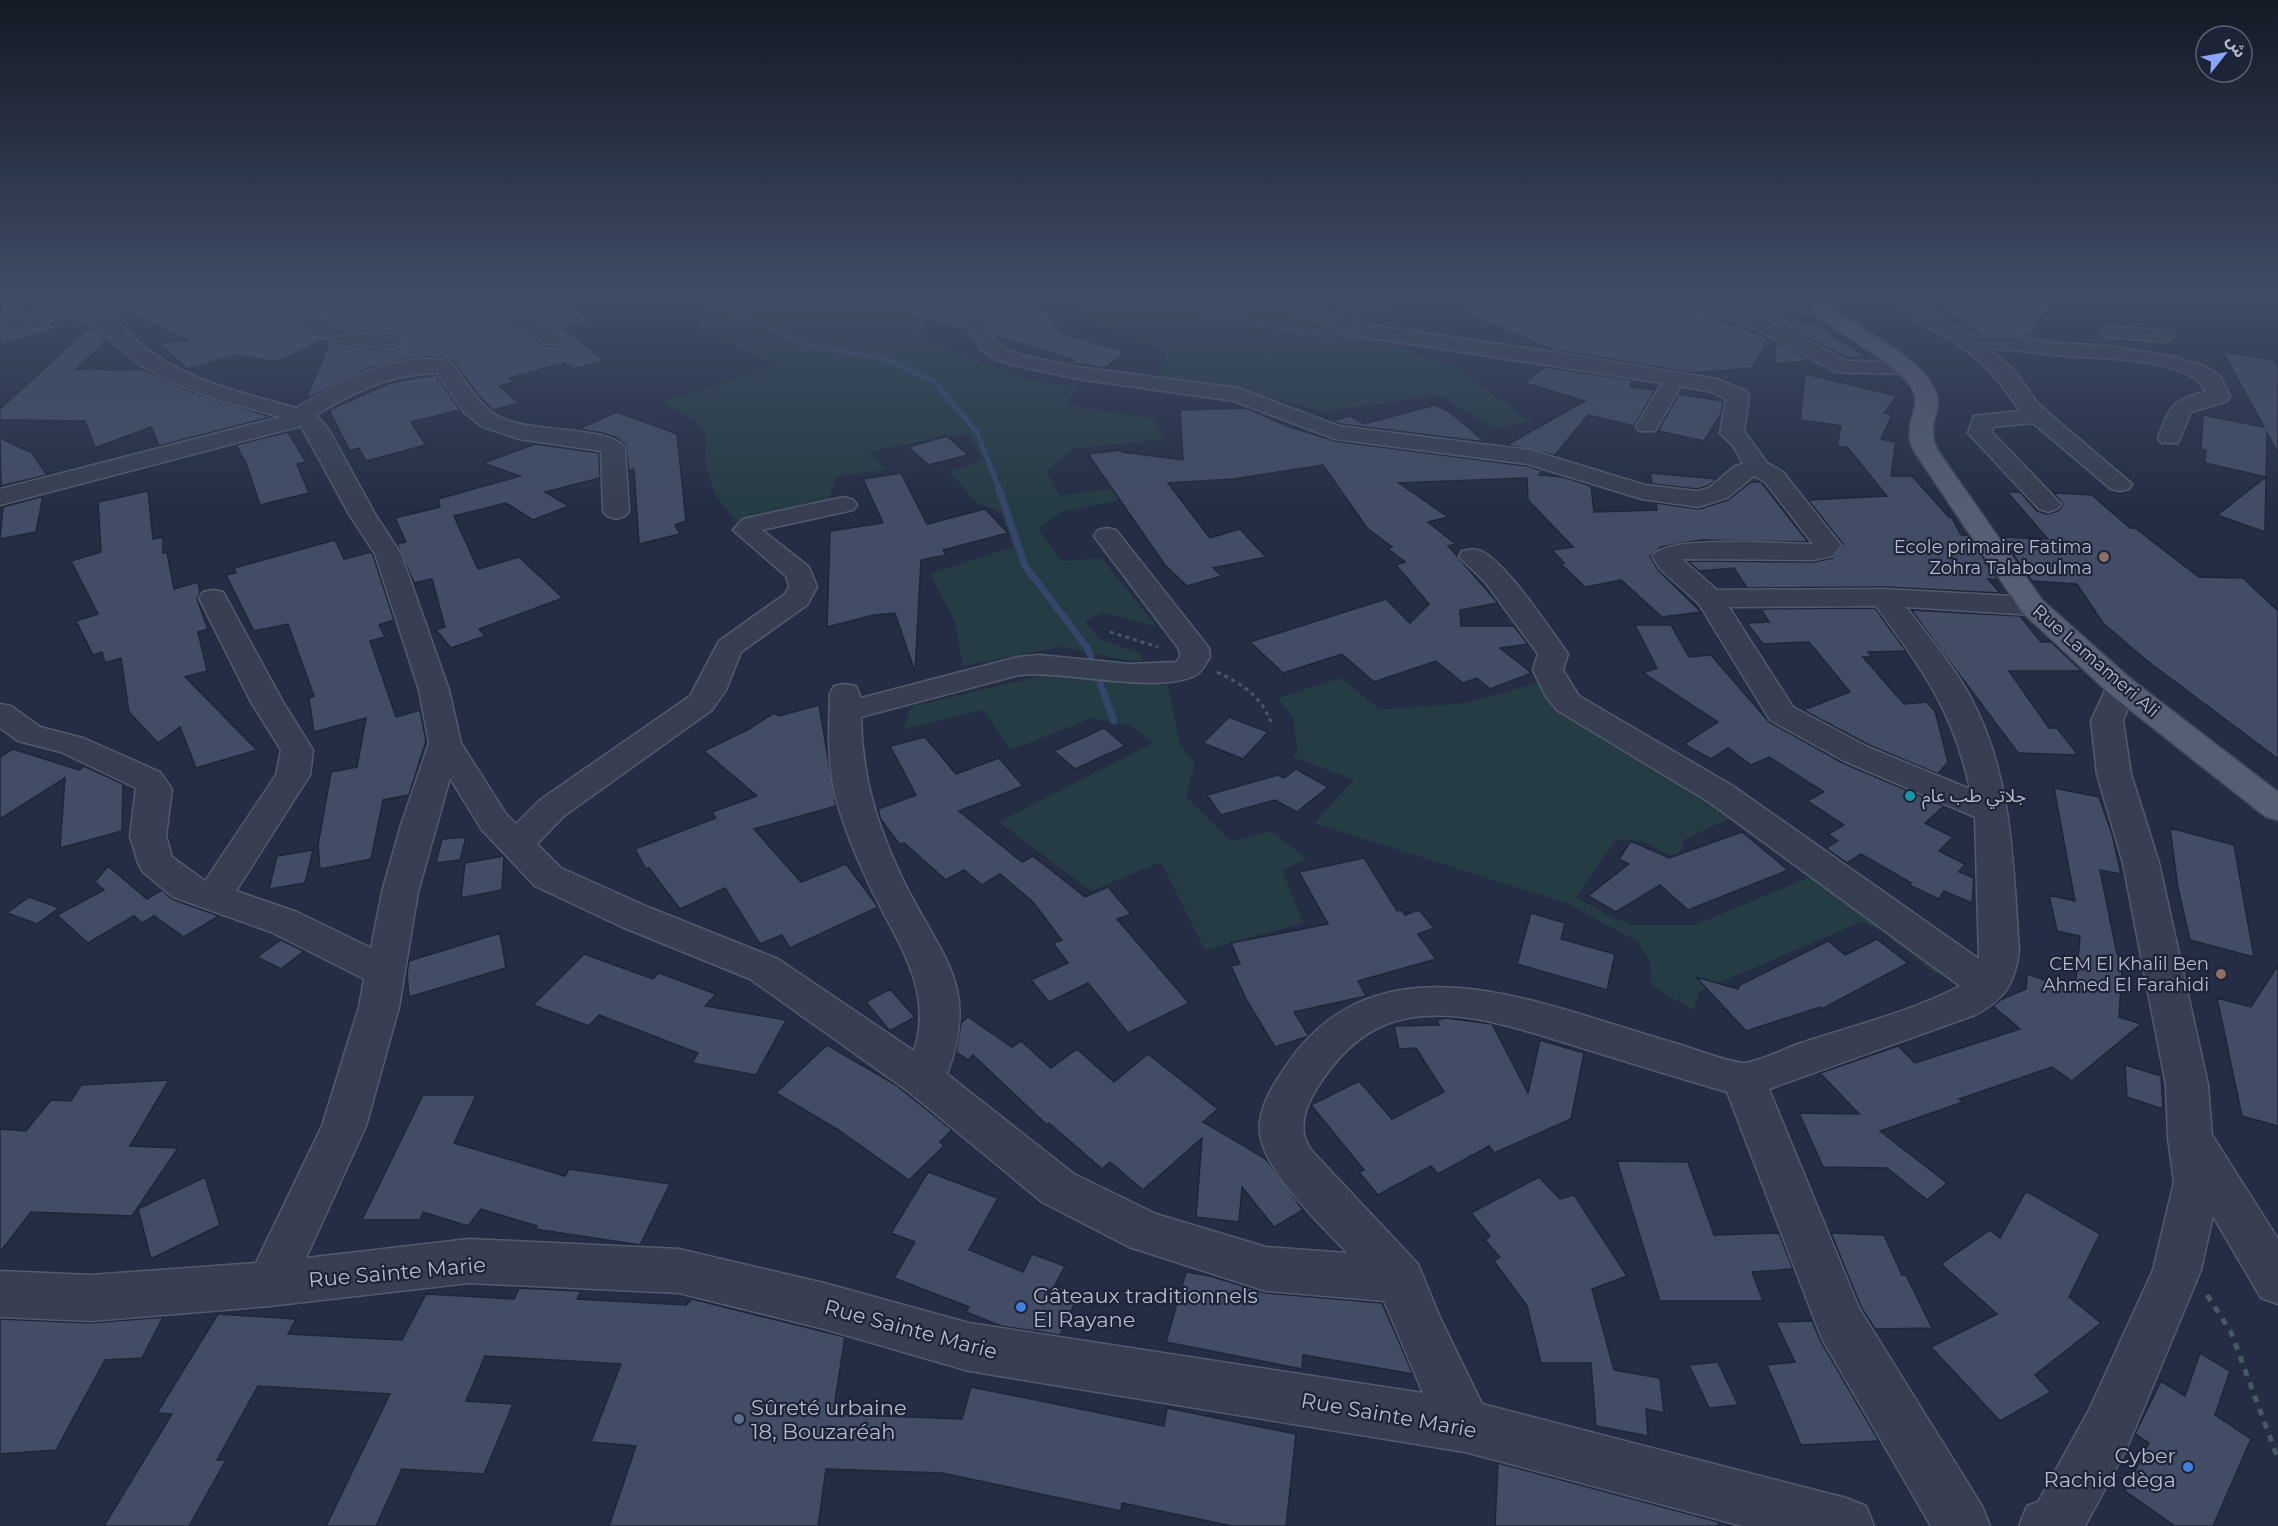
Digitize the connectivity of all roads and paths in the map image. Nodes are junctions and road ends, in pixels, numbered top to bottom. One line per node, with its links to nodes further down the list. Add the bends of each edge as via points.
1 (154, 364): 10 (street, via 192,385 261,408)
2 (1036, 364): 14 (street, via 1238,394 1335,432 1530,457 1675,498 1698,499 1718,493 1744,471)
3 (1580, 364): 9 (street)
4 (1838, 364): 8 (street)
5 (1898, 364): 8 (main road, Rue Lamameri Ali)
6 (1993, 364): 11 (street)
7 (2172, 364): 13 (street, via 2196,371 2212,381 2219,396 2181,408)
8 (1903, 368): 25 (main road, Rue Lamameri Ali, via 1925,392 1920,430 1933,463)
9 (1675, 379): 12 (street); 14 (street, via 1717,386 1738,396 1732,434 1743,443)
10 (303, 416): 16 (street); 19 (street, via 358,380 413,366 443,367 476,411 495,426 602,442 613,448); 31 (street, via 317,430 388,554 434,690)
11 (2037, 416): 15 (street); 17 (street, via 1982,420 1980,433)
12 (1647, 426)
13 (2170, 438)
14 (1758, 468): 24 (street, via 1774,477 1828,545 1814,552 1683,550 1665,556)
15 (2120, 484)
16 (0, 497)
17 (2048, 504)
18 (844, 505): 34 (street, via 752,524 746,530 799,573 804,587 797,599 729,647 712,692 701,703 552,808)
19 (616, 511)
20 (1107, 536): 27 (street, via 1185,635 1196,652)
21 (1472, 557): 37 (street, via 1495,576 1552,654 1548,670 1563,699 1778,832)
22 (1884, 597): 24 (street); 25 (street); 33 (street, via 1957,701 1980,758)
23 (213, 598): 35 (street, via 267,702 297,750 293,775)
24 (1710, 599): 33 (street, via 1781,713 1856,754)
25 (2032, 606): 28 (main road, Rue Lamameri Ali)
26 (1110, 632): 27 (path)
27 (1193, 662): 30 (path, via 1250,689 1266,706); 38 (street, via 1182,670 1152,673 1039,664 1018,666 845,702 847,776 854,801 888,885 922,943 938,987 939,1037)
28 (2121, 687): 32 (main road, Rue Lamameri Ali); 40 (street, via 2107,722 2114,774 2146,886 2187,1084)
29 (0, 713): 35 (street, via 29,734 72,745 148,780 155,789 148,837 156,863 186,888)
30 (1271, 722)
31 (445, 743): 34 (street, via 494,822); 36 (street, via 400,892)
32 (2278, 809)
33 (1992, 811): 37 (street, via 2000,951 1997,971)
34 (516, 845): 38 (street, via 548,877 764,969)
35 (213, 897): 36 (street, via 284,922)
36 (386, 972): 44 (street, via 344,1126)
37 (1988, 986): 39 (street, via 1961,1004)
38 (924, 1080): 42 (street, via 1058,1188 1146,1232 1266,1269)
39 (1744, 1080): 42 (street, via 1488,1005 1444,1000 1406,1003 1363,1015 1341,1029 1311,1059 1287,1100 1279,1125 1289,1155); 49 (street, via 1840,1322)
40 (2190, 1138): 41 (street, via 2198,1182); 43 (street)
41 (2180, 1255): 47 (path, via 2231,1332); 50 (street, via 2108,1429 2057,1522)
42 (1401, 1280): 46 (street, via 1419,1329)
43 (2278, 1282)
44 (270, 1284): 45 (street, Rue Sainte Marie, via 91,1298); 46 (street, Rue Sainte Marie, via 469,1261 679,1271 969,1347)
45 (0, 1294)
46 (1465, 1426): 48 (street, Rue Sainte Marie)
47 (2278, 1459)
48 (1846, 1526)
49 (1962, 1526)
50 (2047, 1526)

